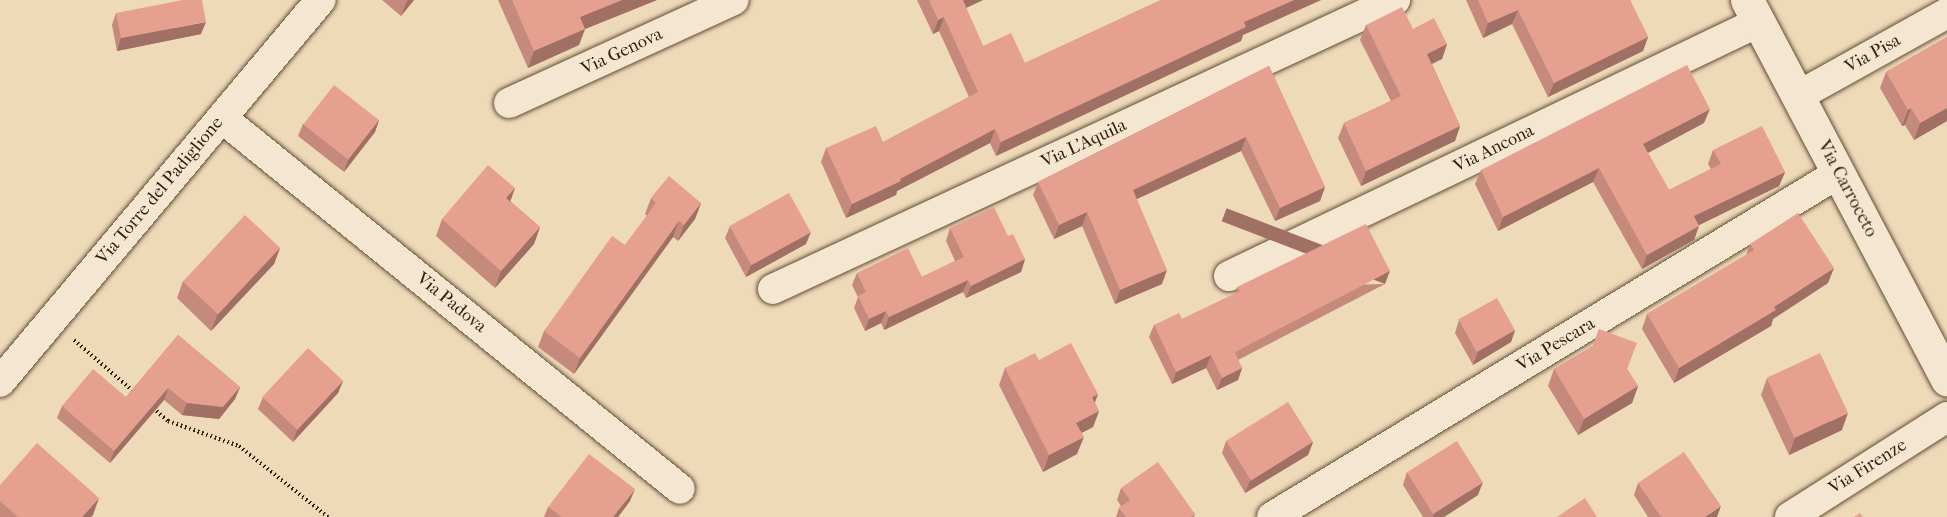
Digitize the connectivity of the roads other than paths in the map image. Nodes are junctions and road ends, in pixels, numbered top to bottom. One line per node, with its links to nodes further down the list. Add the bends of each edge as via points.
1 (321, 0): 8 (street, Via Torre del Padiglione)
2 (734, 0): 7 (street, Via Genova)
3 (1395, 0): 11 (street, Via L'Aquila)
4 (1753, 11): 6 (street, Via Carroceto); 10 (street, Via Ancona)
5 (1947, 13): 6 (street, Via Pisa)
6 (1798, 96): 9 (street, Via Carroceto)
7 (509, 104)
8 (222, 118): 13 (street, Via Torre del Padiglione); 15 (street, Via Padova)
9 (1839, 173): 12 (street, Via Carroceto); 16 (street, Via Pescara)
10 (1229, 276)
11 (773, 289)
12 (1947, 379)
13 (0, 382)
14 (1947, 417): 17 (street, Via Firenze)
15 (681, 489)
16 (1272, 517)
17 (1790, 517)

